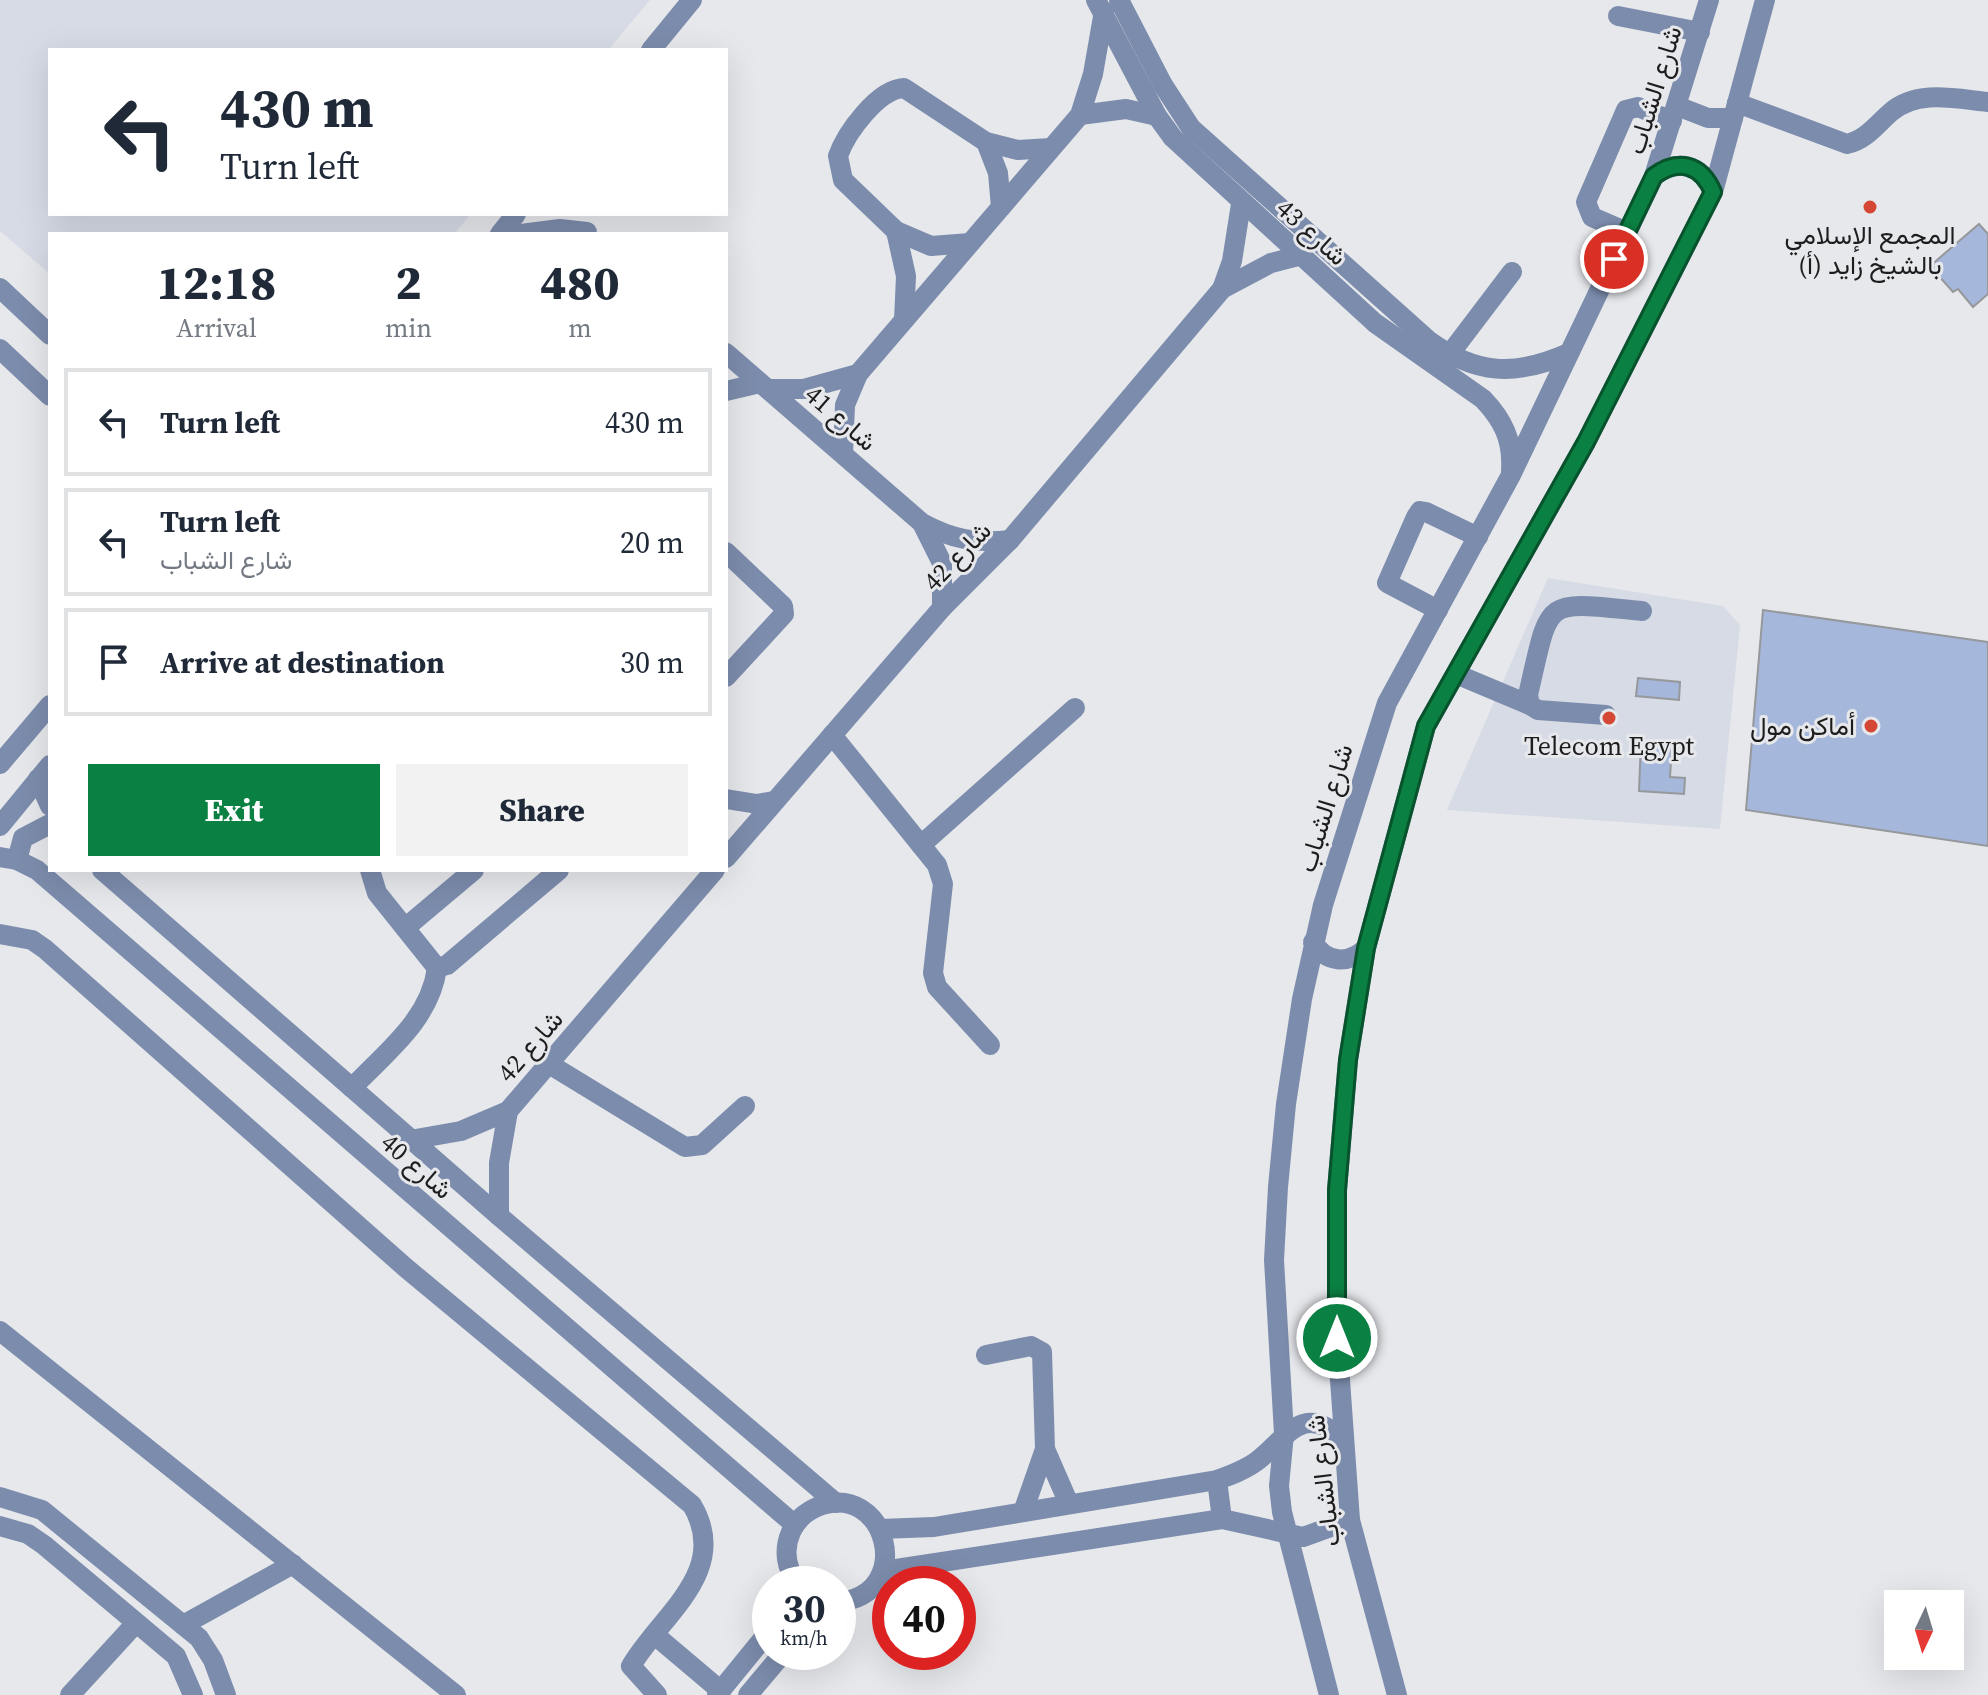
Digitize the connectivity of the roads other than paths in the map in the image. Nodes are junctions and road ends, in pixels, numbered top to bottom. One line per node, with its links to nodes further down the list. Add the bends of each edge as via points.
1 (692, 0): 7 (street)
2 (1709, 0): 6 (street, شارع الشباب)
3 (1765, 0): 9 (street, شارع الشباب)
4 (1107, 4): 11 (street); 12 (street, شارع 43); 35 (street, شارع 43, via 1197,135)
5 (1618, 16): 6 (street)
6 (1700, 32): 10 (street, شارع الشباب)
7 (653, 48)
8 (1988, 102): 9 (street, via 1912,100 1862,139 1847,144)
9 (1735, 111): 10 (street, via 1708,118); 16 (street, شارع الشباب)
10 (1674, 114): 15 (street, شارع الشباب); 24 (street, via 1626,110 1586,202 1592,217)
11 (1080, 115): 12 (street, via 1118,109); 14 (street)
12 (1157, 116): 17 (street, شارع 43)
13 (986, 142): 14 (street, via 1018,150); 18 (street, via 998,173); 21 (street, via 912,90 889,91 842,145 839,168 843,180)
14 (1051, 148): 18 (street)
15 (1654, 176): 16 (street, via 1681,164 1696,168); 24 (street, شارع الشباب)
16 (1713, 192): 49 (street, شارع الشباب, via 1586,442)
17 (1241, 204): 26 (street, شارع 43); 29 (street, شارع 42)
18 (1001, 207): 25 (street)
19 (514, 216): 22 (street)
20 (585, 227): 23 (street)
21 (896, 231): 25 (street, via 931,246); 30 (street, via 906,276)
22 (502, 232)
23 (537, 232)
24 (1627, 232): 33 (street, شارع الشباب)
25 (970, 243): 30 (street)
26 (1298, 256): 29 (street, شارع 42, via 1271,263); 41 (street, شارع 43, via 1375,323 1498,414 1508,433)
27 (1512, 272): 35 (street)
28 (0, 288): 31 (street)
29 (1222, 289): 44 (street, شارع 42)
30 (904, 320): 36 (street)
31 (48, 333)
32 (0, 349): 39 (street)
33 (1569, 353): 35 (street, شارع 43, via 1506,370); 41 (street, شارع الشباب)
34 (728, 355): 37 (street, شارع 41)
35 (1449, 355)
36 (858, 374): 37 (street, via 804,389); 40 (street, via 845,405)
37 (764, 386): 38 (street); 40 (street, شارع 41)
38 (728, 391)
39 (48, 394)
40 (843, 454): 42 (street, شارع 41)
41 (1511, 475): 43 (street, شارع الشباب)
42 (922, 523): 44 (street, شارع 41, via 973,542); 46 (street, شارع 41, via 942,563)
43 (1478, 537): 47 (street, شارع الشباب); 47 (street, via 1426,512 1416,517 1387,583)
44 (1010, 540): 46 (street, شارع 42)
45 (728, 554): 50 (street, via 783,606 784,614)
46 (942, 608): 55 (street, شارع 42)
47 (1438, 610): 73 (street, شارع الشباب, via 1379,724)
48 (1642, 611): 51 (street, via 1570,604 1554,611 1544,626)
49 (1456, 674): 51 (street); 74 (street, شارع الشباب, via 1426,726)
50 (728, 675)
51 (1530, 705): 54 (street)
52 (48, 707): 56 (street)
53 (1075, 708): 63 (street)
54 (1606, 715)
55 (832, 735): 60 (street, شارع 42); 63 (street)
56 (0, 764)
57 (44, 772): 58 (street); 62 (street)
58 (48, 795)
59 (728, 799): 60 (street)
60 (774, 801): 64 (street, شارع 42)
61 (48, 825): 65 (street, via 23,838)
62 (0, 826)
63 (921, 845): 76 (street, via 937,865 943,884 933,973 937,987)
64 (728, 856)
65 (8, 858): 95 (street, شارع 40, via 37,870)
66 (104, 872): 78 (street, شارع 40)
67 (371, 872): 71 (street, via 377,893)
68 (472, 872): 71 (street)
69 (557, 872): 75 (street)
70 (713, 872): 77 (street, شارع 42)
71 (405, 928): 75 (street)
72 (0, 934): 108 (street, via 24,937 45,949 399,1263 692,1505 706,1538 705,1555)
73 (1313, 942): 74 (street, via 1338,960 1358,956); 85 (street, شارع الشباب, via 1278,1187 1274,1260)
74 (1366, 948): 86 (street, شارع الشباب, via 1348,1060 1337,1190)
75 (437, 968): 78 (street, via 416,1022)
76 (990, 1045)
77 (549, 1064): 79 (street, via 676,1145 702,1145); 80 (street, شارع 42)
78 (352, 1088): 81 (street, شارع 40)
79 (745, 1106)
80 (508, 1111): 81 (street, شارع 42, via 461,1131); 82 (street, شارع 42, via 499,1163)
81 (410, 1140): 82 (street, شارع 40)
82 (499, 1216): 90 (street, شارع 40)
83 (0, 1331): 99 (street)
84 (986, 1355): 87 (street, via 1031,1346 1042,1352)
85 (1284, 1434): 86 (street, via 1307,1423 1332,1430); 88 (street, via 1255,1463); 98 (street, شارع الشباب, via 1279,1486)
86 (1341, 1439): 94 (street, شارع الشباب)
87 (1045, 1449): 91 (street); 92 (street)
88 (1217, 1480): 91 (street); 93 (street)
89 (0, 1497): 105 (street, via 42,1510)
90 (836, 1503): 95 (street, via 812,1509); 97 (street, شارع 40, via 866,1513)
91 (1069, 1504): 92 (street)
92 (1023, 1512): 97 (street, via 934,1527)
93 (1222, 1519): 98 (street); 102 (street)
94 (1350, 1520): 98 (street, via 1316,1535); 119 (street, شارع الشباب)
95 (795, 1525): 100 (street, via 786,1553)
96 (0, 1526): 106 (street, via 44,1545)
97 (880, 1529): 101 (street)
98 (1290, 1537): 118 (street, شارع الشباب)
99 (293, 1564): 107 (street); 115 (street)
100 (790, 1566)
101 (884, 1566)
102 (916, 1566)
103 (872, 1584): 104 (street)
104 (856, 1597)
105 (161, 1607): 106 (street); 107 (street)
106 (139, 1625): 112 (street); 113 (street, via 176,1656)
107 (183, 1625): 114 (street, via 213,1660)
108 (656, 1636): 111 (street); 116 (street, via 631,1663 632,1671)
109 (752, 1652): 111 (street)
110 (769, 1670): 117 (street)
111 (719, 1693)
112 (70, 1695)
113 (193, 1695)
114 (226, 1695)
115 (456, 1695)
116 (657, 1695)
117 (748, 1695)
118 (1329, 1695)
119 (1397, 1695)

